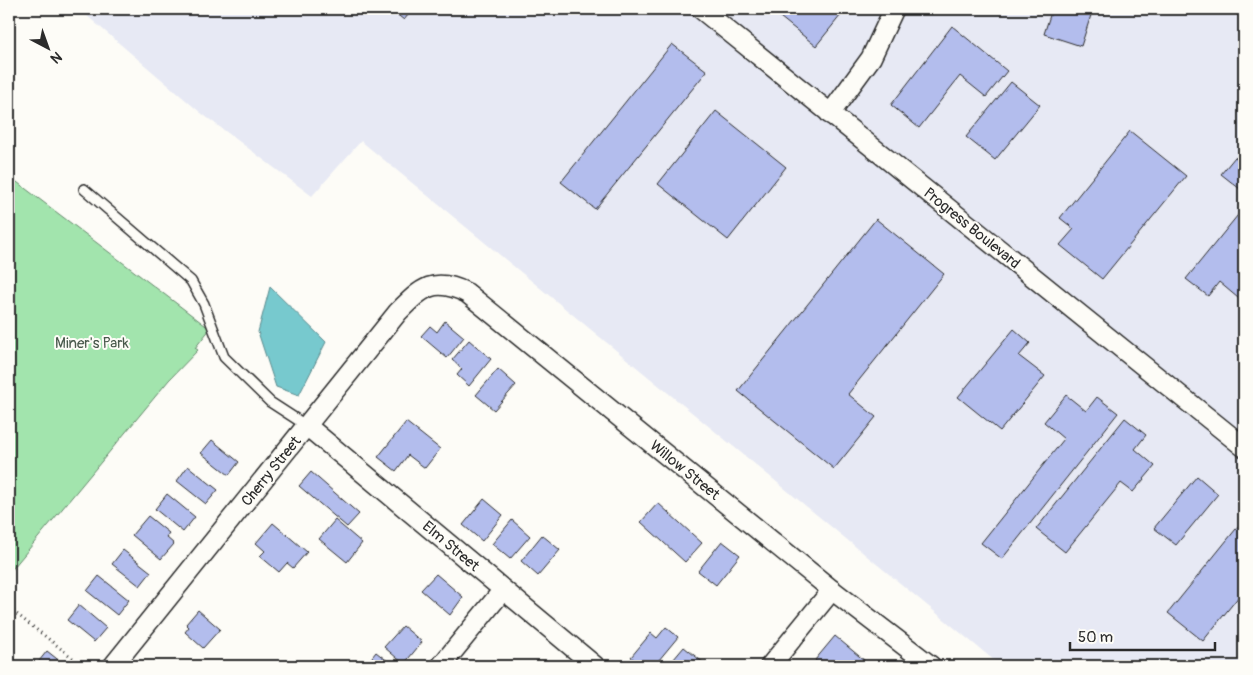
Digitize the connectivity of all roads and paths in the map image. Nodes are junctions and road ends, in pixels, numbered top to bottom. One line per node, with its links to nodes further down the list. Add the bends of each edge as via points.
1 (701, 9): 3 (street, Progress Boulevard)
2 (894, 9): 3 (street, via 870,58)
3 (830, 114): 7 (street, Progress Boulevard)
4 (84, 189): 6 (lane, via 191,281 204,304 224,356 270,402)
5 (435, 284): 6 (street, Cherry Street, via 416,294 398,312); 9 (street, Willow Street, via 452,285 467,293)
6 (307, 426): 8 (street, Elm Street); 12 (street, Cherry Street)
7 (1244, 447)
8 (503, 590): 13 (street); 14 (street, Elm Street)
9 (832, 590): 15 (street); 16 (street, Willow Street)
10 (9, 608): 11 (path)
11 (83, 666)
12 (113, 666)
13 (442, 666)
14 (595, 666)
15 (770, 666)
16 (931, 666)

